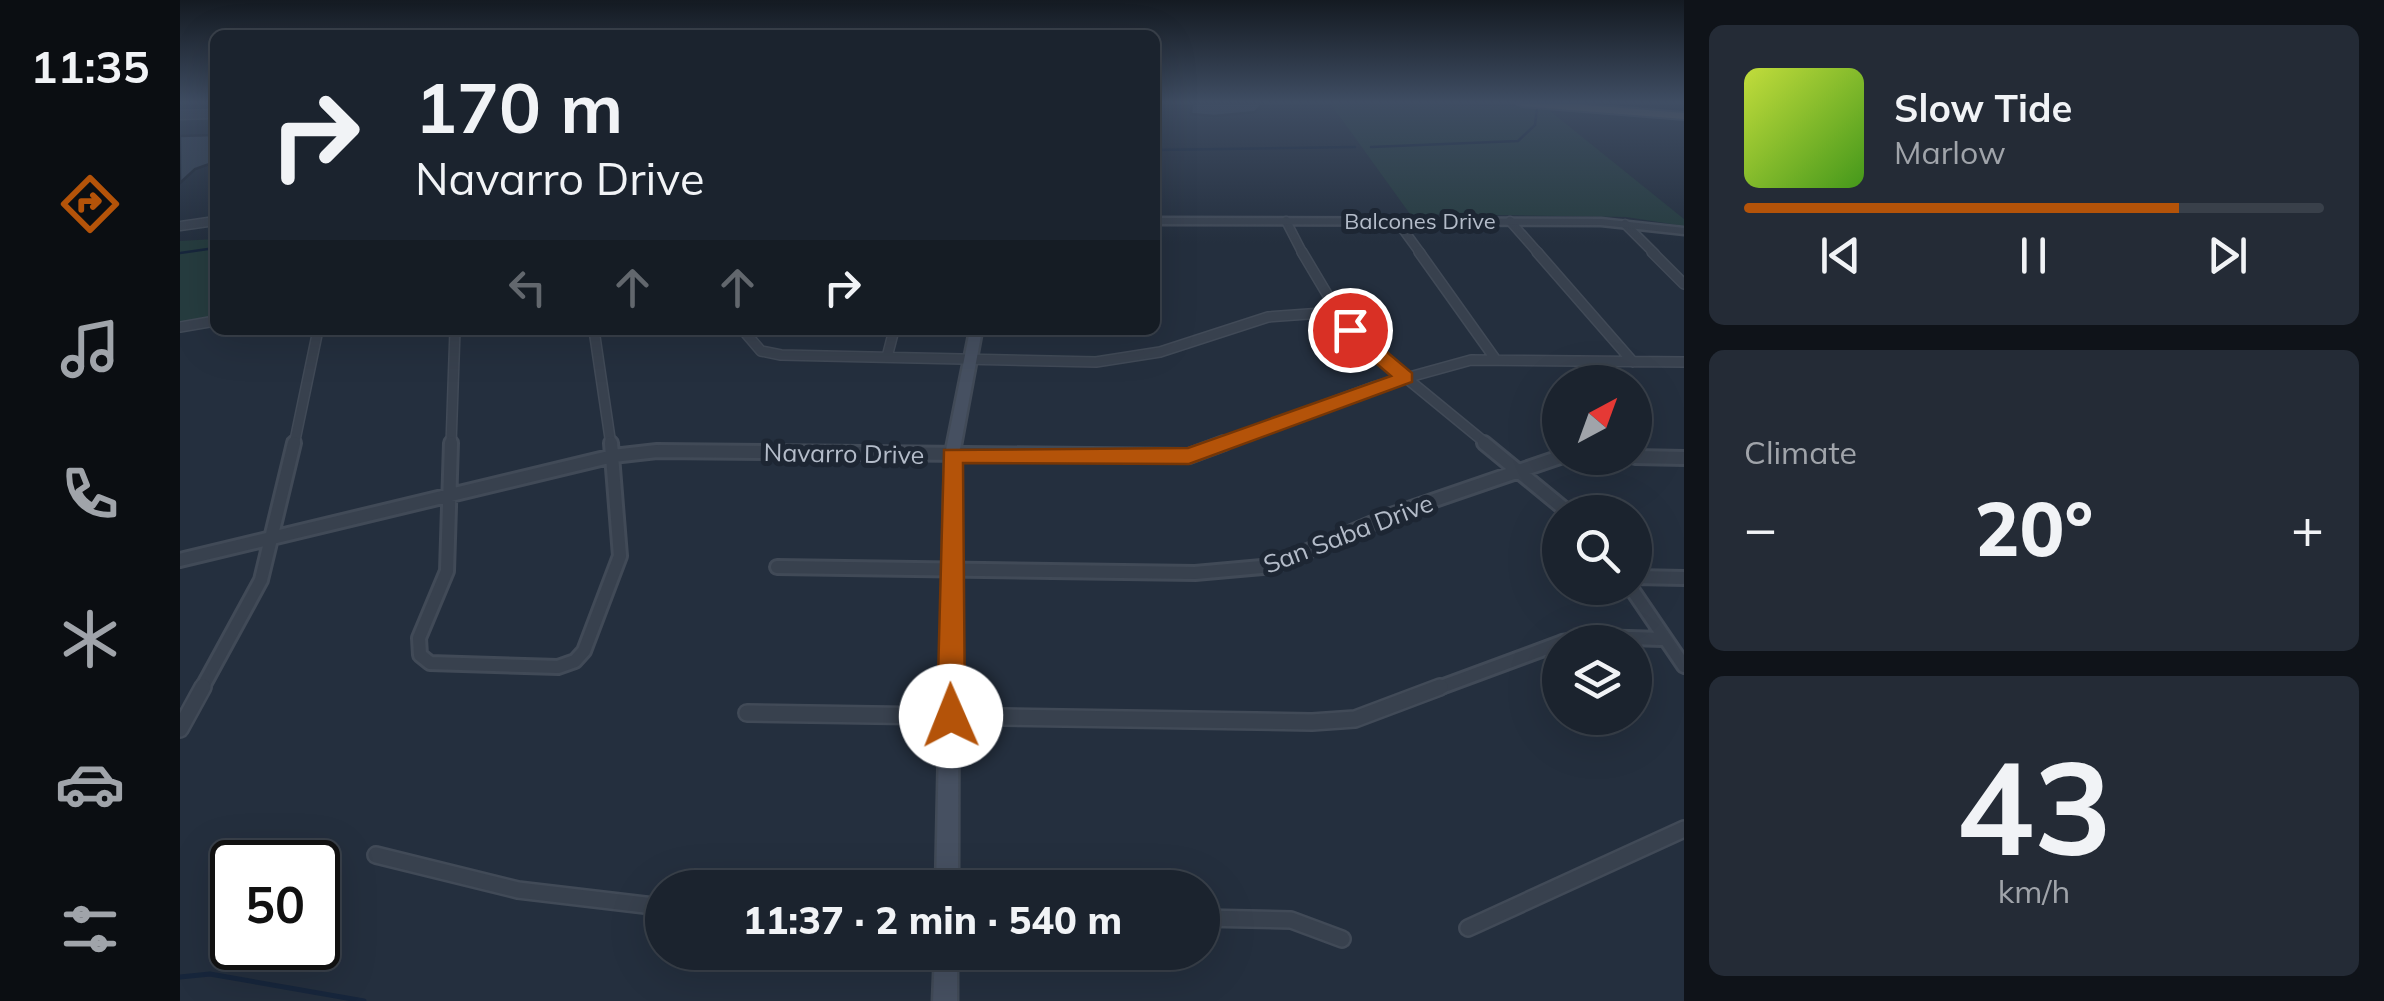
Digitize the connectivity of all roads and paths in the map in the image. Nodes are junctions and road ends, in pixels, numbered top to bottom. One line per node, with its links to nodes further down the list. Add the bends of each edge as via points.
1 (1286, 220): 2 (street, Balcones Drive); 5 (street, Balcones Drive); 10 (street)
2 (1160, 221)
3 (1510, 221): 5 (street, Balcones Drive); 6 (street, Balcones Drive); 22 (street)
4 (210, 222): 7 (street)
5 (1396, 222): 21 (street)
6 (1626, 224): 8 (street, Balcones Drive); 9 (street)
7 (180, 226)
8 (1684, 231)
9 (1684, 284)
10 (1336, 312): 20 (street, via 1268,318 1131,358); 24 (street)
11 (210, 322): 12 (street)
12 (180, 328)
13 (317, 335): 33 (street)
14 (455, 335): 31 (street)
15 (595, 335): 26 (street)
16 (747, 335): 19 (street, via 761,351)
17 (893, 335): 19 (street)
18 (975, 335): 20 (main road)
19 (887, 357): 20 (street)
20 (968, 358): 25 (main road)
21 (1496, 360): 22 (street, Navarro Drive); 24 (street, Navarro Drive)
22 (1633, 362): 23 (street, Navarro Drive)
23 (1684, 362)
24 (1405, 378): 25 (street, Navarro Drive, via 1189,456); 30 (street)
25 (952, 455): 26 (street, Navarro Drive); 36 (main road)
26 (614, 456): 31 (street, Navarro Drive); 31 (street, via 620,556 584,652 558,667 430,664 420,655 420,638 447,571)
27 (1652, 457): 28 (street)
28 (1684, 458)
29 (1542, 462): 30 (street, San Saba Drive)
30 (1517, 470): 32 (street); 36 (street, San Saba Drive, via 1273,566 1195,573)
31 (450, 494): 33 (street, Navarro Drive)
32 (1547, 495)
33 (274, 538): 34 (street, Navarro Drive); 46 (street, via 260,580)
34 (180, 560)
35 (777, 567): 36 (street, San Saba Drive)
36 (949, 570): 45 (main road)
37 (1652, 578): 38 (street)
38 (1684, 578)
39 (1641, 605): 41 (street)
40 (1652, 639): 41 (street)
41 (1662, 639): 43 (street)
42 (1542, 650): 45 (street, via 1355,719)
43 (1684, 666)
44 (748, 713): 45 (street)
45 (951, 716): 49 (main road)
46 (180, 728)
47 (1684, 829): 52 (street)
48 (376, 855): 50 (street, via 602,906)
49 (947, 870)
50 (645, 906)
51 (1220, 918): 53 (street, via 1291,920)
52 (1468, 928)
53 (1342, 939)
54 (946, 970): 55 (main road)
55 (945, 1001)

